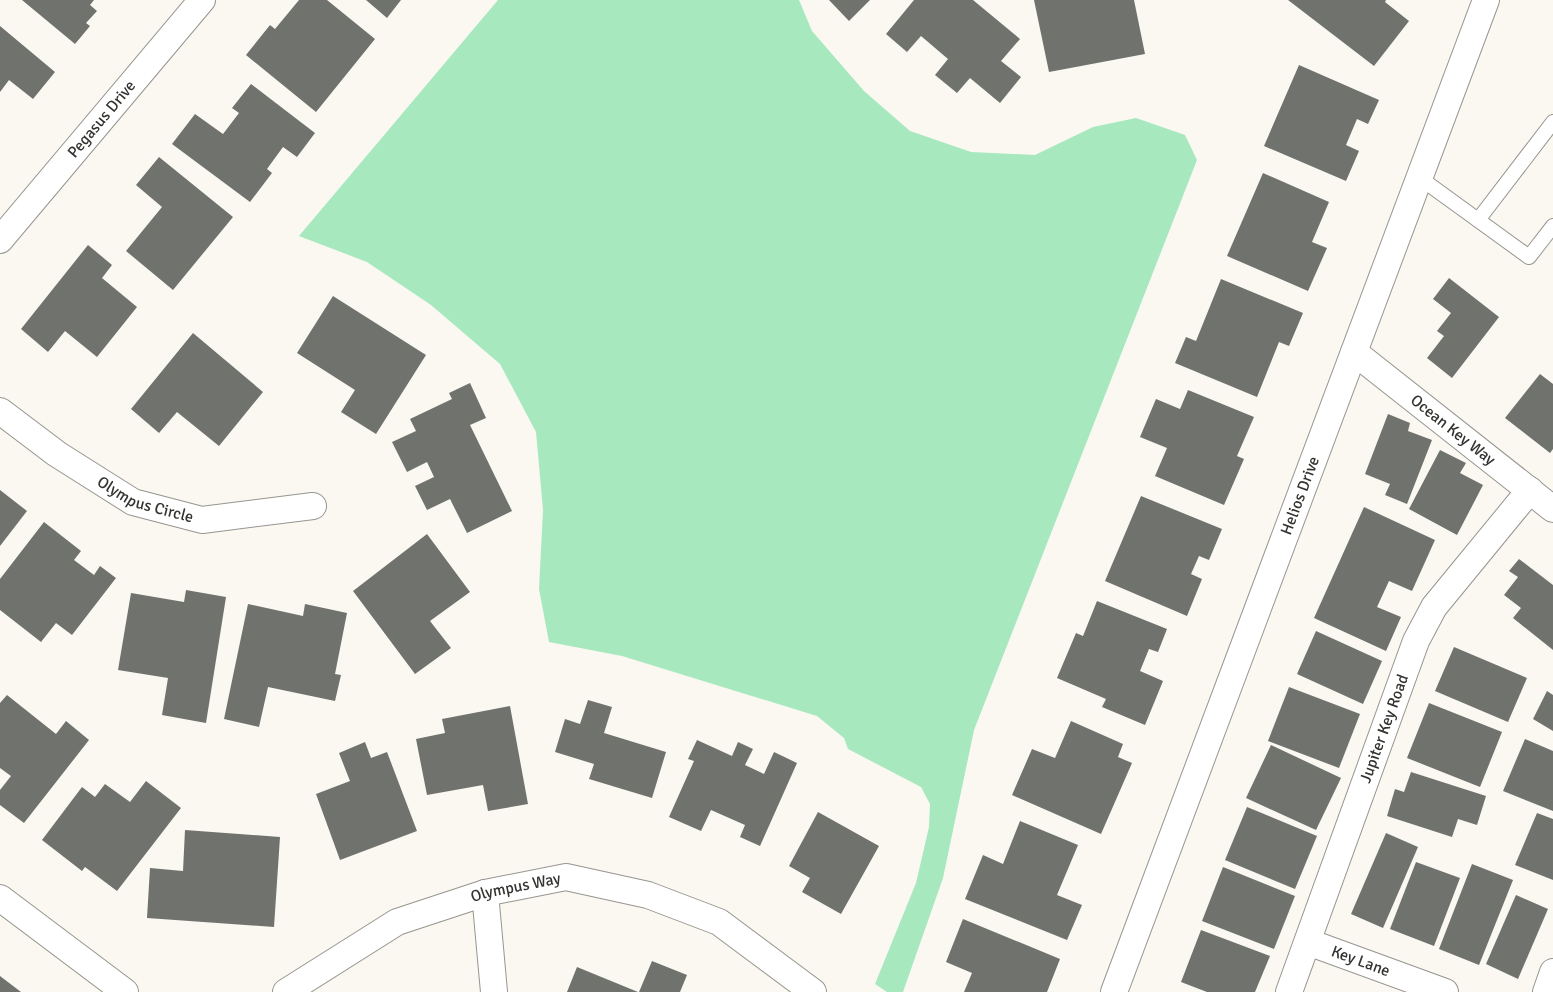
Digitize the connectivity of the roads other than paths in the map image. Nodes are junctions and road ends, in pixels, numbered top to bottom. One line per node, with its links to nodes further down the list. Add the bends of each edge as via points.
1 (202, 0): 7 (street, Pegasus Drive)
2 (1486, 0): 4 (street, Helios Drive)
3 (1553, 122): 5 (lane)
4 (1420, 178): 5 (lane); 8 (street, Helios Drive)
5 (1478, 220): 6 (lane, via 1529,257)
6 (1553, 226)
7 (0, 240)
8 (1354, 352): 10 (street, Ocean Key Way); 21 (street, Helios Drive)
9 (0, 411): 11 (street, Olympus Circle, via 57,454 133,502 202,520)
10 (1530, 490): 12 (street, Ocean Key Way); 15 (street, Jupiter Key Road, via 1434,607 1416,641)
11 (313, 506)
12 (1553, 509)
13 (485, 893): 18 (street, Olympus Way, via 397,922); 19 (street); 20 (street, Olympus Way, via 566,878 648,895 718,922)
14 (0, 898): 17 (street)
15 (1308, 942): 22 (street, Jupiter Key Road); 23 (street, Key Lane)
16 (1553, 972): 24 (street)
17 (125, 992)
18 (286, 992)
19 (494, 992)
20 (813, 992)
21 (1114, 992)
22 (1289, 992)
23 (1445, 992)
24 (1545, 992)

